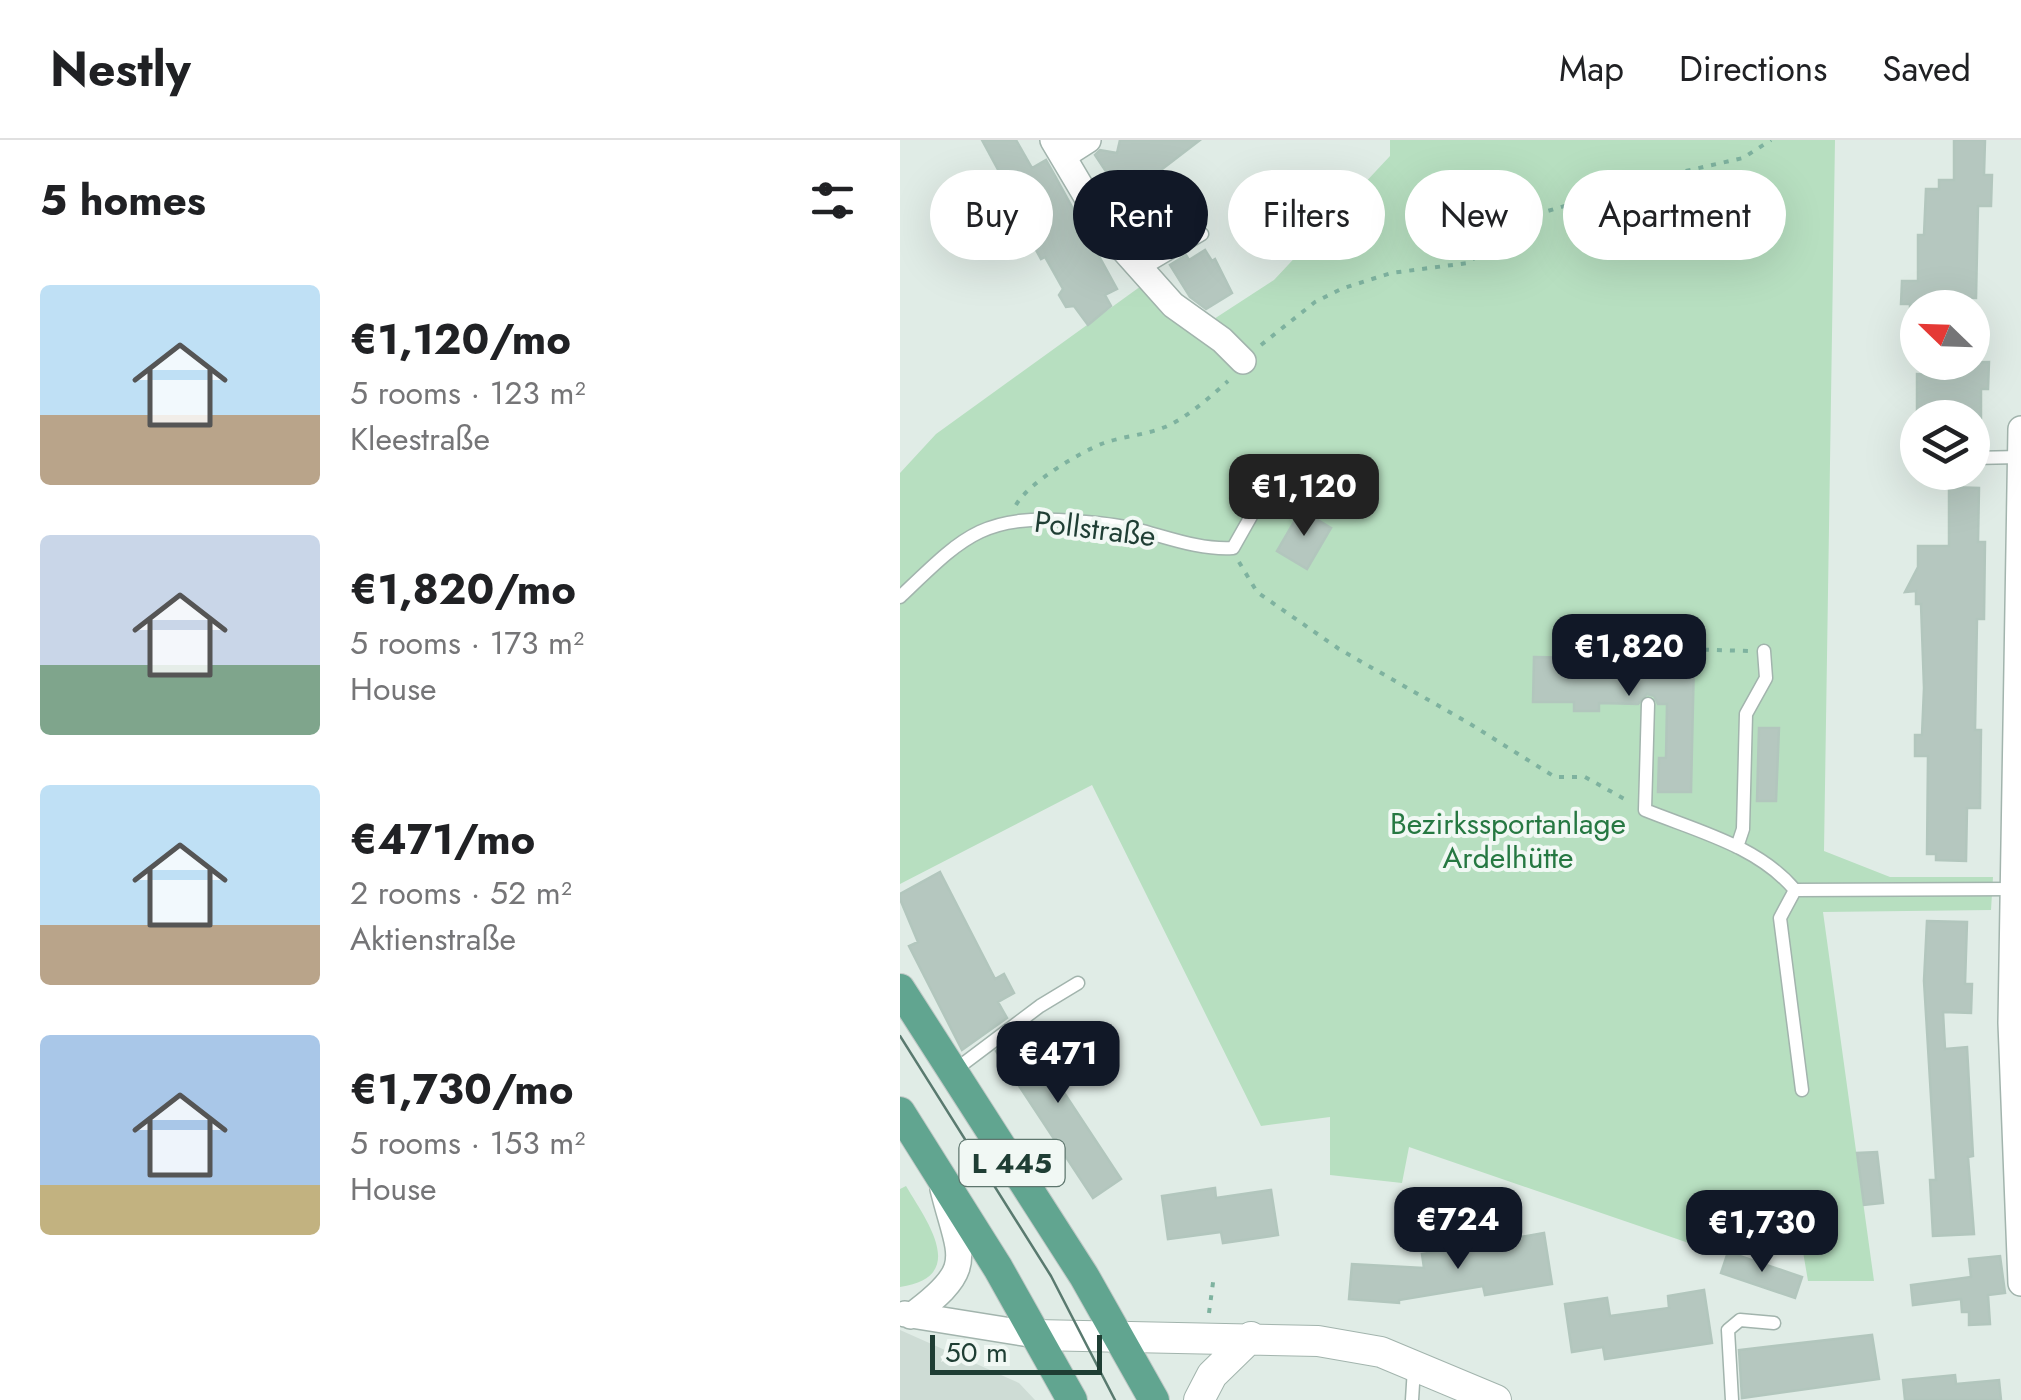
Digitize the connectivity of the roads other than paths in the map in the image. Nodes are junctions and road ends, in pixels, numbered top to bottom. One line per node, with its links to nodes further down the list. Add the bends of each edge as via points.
1 (1088, 140): 2 (street)
2 (1058, 148): 4 (street, via 1108,232)
3 (1159, 260): 4 (lane)
4 (1142, 270): 5 (street, via 1173,305)
5 (1243, 361)
6 (2021, 429): 8 (street)
7 (1990, 458): 8 (lane)
8 (2020, 458): 15 (street)
9 (1268, 488): 10 (lane, Pollstraße, via 1232,548 1212,549 1120,525 1007,520 970,536)
10 (900, 597)
11 (1764, 651): 13 (lane, via 1766,678 1746,714 1743,829)
12 (1648, 704): 13 (lane, via 1645,810)
13 (1736, 847): 14 (lane, via 1776,868)
14 (1795, 890): 15 (lane); 19 (lane, via 1780,918)
15 (2017, 890): 22 (street, via 2012,1066)
16 (1078, 983): 18 (lane)
17 (900, 989): 18 (main road, L 445)
18 (953, 1072): 27 (main road, L 445)
19 (1802, 1090)
20 (900, 1112): 21 (main road, L 445)
21 (940, 1177): 23 (street, via 961,1246 959,1264 942,1291); 25 (main road, L 445)
22 (2021, 1283)
23 (906, 1314): 25 (street)
24 (1774, 1322): 34 (lane, via 1745,1320 1728,1330)
25 (1036, 1335): 27 (street); 29 (main road, L 445)
26 (1251, 1337): 27 (street); 28 (street, via 1318,1341); 31 (street, via 1212,1375)
27 (1120, 1338): 30 (main road, L 445)
28 (1414, 1364): 32 (lane); 33 (street)
29 (1072, 1400)
30 (1154, 1400)
31 (1199, 1400)
32 (1412, 1400)
33 (1496, 1400)
34 (1732, 1400)

